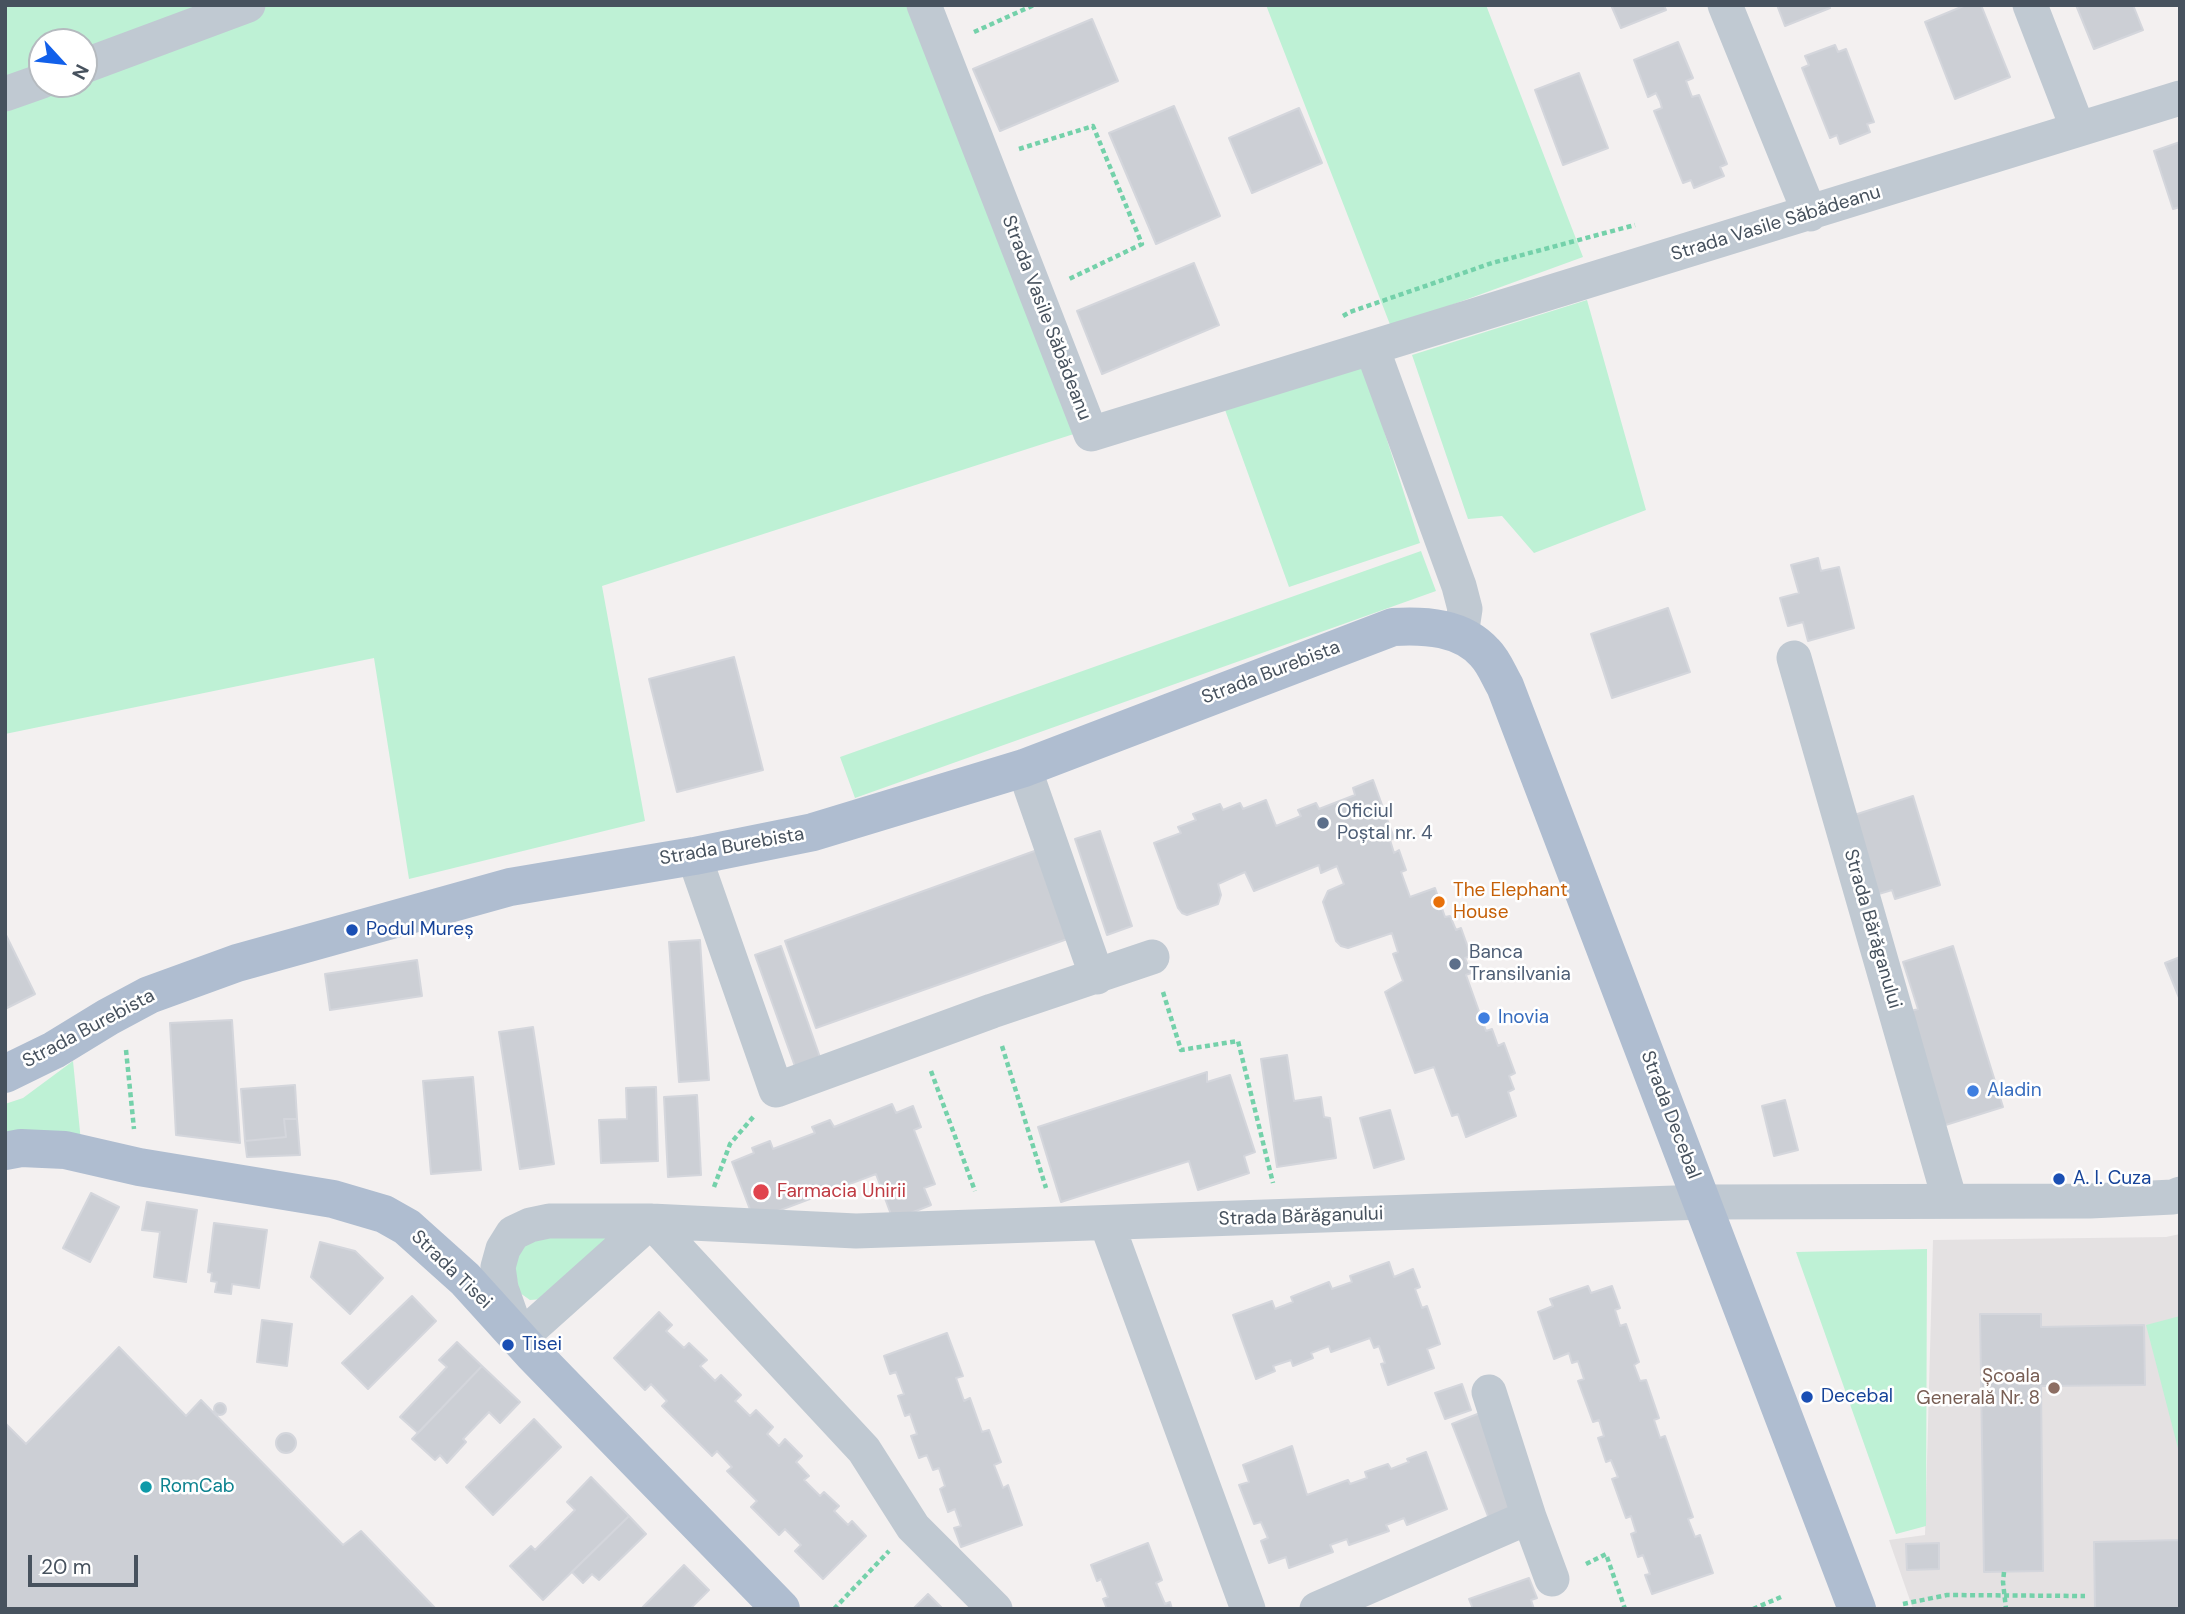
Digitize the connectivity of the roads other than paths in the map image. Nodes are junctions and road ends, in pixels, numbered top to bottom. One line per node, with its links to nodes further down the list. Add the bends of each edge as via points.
1 (248, 5): 5 (street)
2 (924, 5): 11 (street, Strada Vasile Săbădeanu, via 1091,434)
3 (1725, 5): 10 (street)
4 (2030, 5): 9 (street)
5 (98, 60)
6 (28, 86): 7 (street)
7 (5, 94)
8 (2180, 98): 9 (street, Strada Vasile Săbădeanu)
9 (2078, 129): 10 (street, Strada Vasile Săbădeanu)
10 (1810, 214): 11 (street, Strada Vasile Săbădeanu)
11 (1372, 348): 12 (street, via 1459,586 1465,609)
12 (1461, 635): 14 (main road, Strada Burebista, via 1416,625 1393,627); 22 (main road, Strada Decebal, via 1485,652 1505,686)
13 (1794, 658): 21 (street, Strada Bărăganului)
14 (1024, 768): 15 (main road, Strada Burebista, via 813,832); 17 (street)
15 (694, 856): 17 (street, via 776,1090); 18 (main road, Strada Burebista, via 510,887 237,963 149,995)
16 (1152, 957): 17 (street)
17 (1097, 976)
18 (5, 1074)
19 (5, 1151): 25 (main road, Strada Tisei, via 65,1150 333,1199 384,1214 430,1246)
20 (2180, 1194): 21 (street, Strada Bărăganului)
21 (1950, 1201): 22 (street, Strada Bărăganului)
22 (1704, 1202): 24 (street, Strada Bărăganului); 34 (main road, Strada Decebal)
23 (651, 1221): 24 (street, Strada Bărăganului, via 856,1231); 25 (street); 25 (street, Strada Bărăganului, via 549,1221 513,1233 498,1266); 31 (street, via 864,1450 913,1527)
24 (1107, 1224): 32 (street)
25 (520, 1339): 30 (main road, Strada Tisei)
26 (1489, 1392): 27 (street)
27 (1529, 1517): 28 (street); 29 (street)
28 (1552, 1579)
29 (1389, 1595): 33 (street)
30 (781, 1609)
31 (995, 1609)
32 (1248, 1609)
33 (1317, 1609)
34 (1857, 1609)

